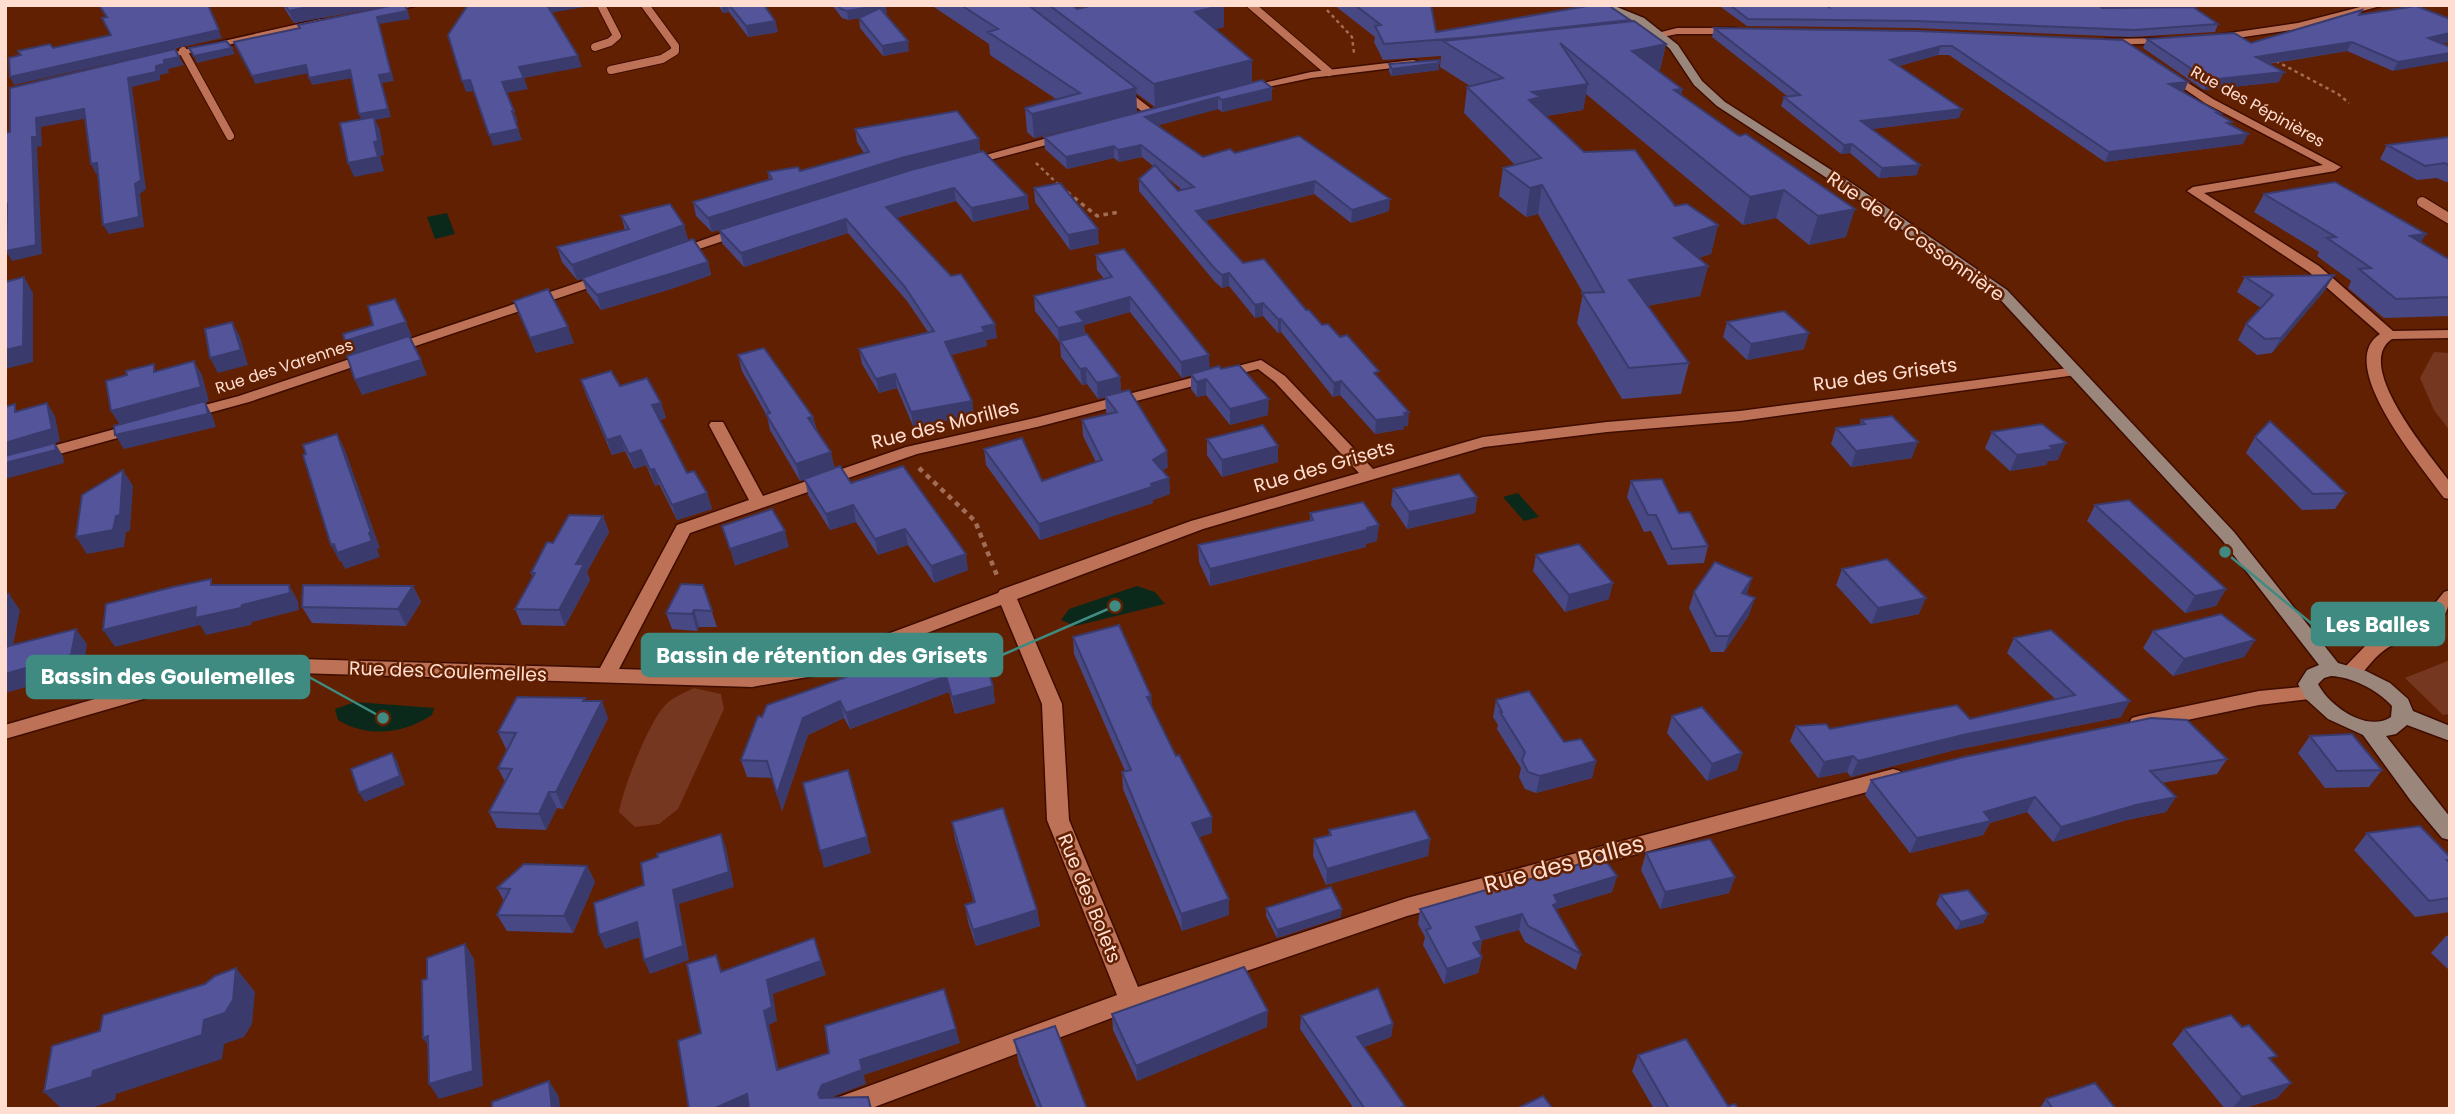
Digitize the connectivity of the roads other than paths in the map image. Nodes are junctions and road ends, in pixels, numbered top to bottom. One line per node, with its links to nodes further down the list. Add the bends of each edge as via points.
1 (414, 5): 7 (street)
2 (601, 5): 16 (lane, via 617,36)
3 (645, 5): 20 (lane, via 675,51 662,59)
4 (1251, 5): 21 (lane)
5 (1602, 5): 10 (street, Rue de la Cossonnière, via 1640,20)
6 (2379, 5): 11 (street, via 2315,24)
7 (376, 12)
8 (337, 19): 17 (street)
9 (1754, 31): 10 (street)
10 (1660, 34): 12 (street); 35 (street, Rue de la Cossonnière, via 1698,83 1721,104 2002,293)
11 (2204, 39)
12 (1635, 40)
13 (2180, 40): 15 (street)
14 (2094, 41): 15 (street)
15 (2122, 42): 34 (street, Rue des Pépinières, via 2209,101 2335,167 2193,191 2314,269)
16 (595, 47)
17 (183, 51): 18 (street); 26 (lane)
18 (143, 60)
19 (1421, 62): 21 (street)
20 (611, 70)
21 (1329, 72): 23 (street)
22 (1105, 78): 24 (street)
23 (1226, 93)
24 (1152, 114)
25 (1079, 134): 27 (street)
26 (230, 136)
27 (956, 165)
28 (2422, 202): 29 (lane)
29 (2450, 219)
30 (757, 225): 31 (street)
31 (668, 255)
32 (617, 273): 36 (street, Rue des Varennes, via 528,306)
33 (2450, 334): 34 (street)
34 (2389, 335): 41 (street, via 2378,341 2372,360 2381,396)
35 (2076, 371): 40 (street, Rue des Grisets, via 1740,416 1483,442); 45 (street, Rue de la Cossonnière, via 2228,536)
36 (177, 417)
37 (150, 424): 39 (street)
38 (717, 425): 42 (street)
39 (5, 464)
40 (1370, 475): 42 (street, Rue des Morilles, via 1261,364 903,453); 43 (street, Rue des Grisets)
41 (2450, 494)
42 (759, 503): 47 (street, Rue des Morilles, via 683,529)
43 (1002, 588): 47 (street, Rue des Grisets, via 806,671 752,680); 56 (street, Rue des Bolets, via 1052,704 1058,820)
44 (2450, 596): 46 (street, via 2430,621 2376,647)
45 (2332, 670): 46 (street); 48 (street, via 2311,676)
46 (2352, 672): 49 (street, via 2393,696)
47 (606, 676): 52 (street, Rue des Coulemelles, via 265,665 181,681)
48 (2311, 693): 50 (street, via 2259,698); 51 (street, via 2328,711)
49 (2402, 715): 51 (street, via 2392,727); 53 (street)
50 (2114, 728)
51 (2369, 728): 55 (street)
52 (5, 732)
53 (2450, 734)
54 (1917, 771): 56 (street, Rue des Balles, via 1407,907)
55 (2450, 832)
56 (1131, 1000): 57 (street, Rue des Balles)
57 (837, 1109)

